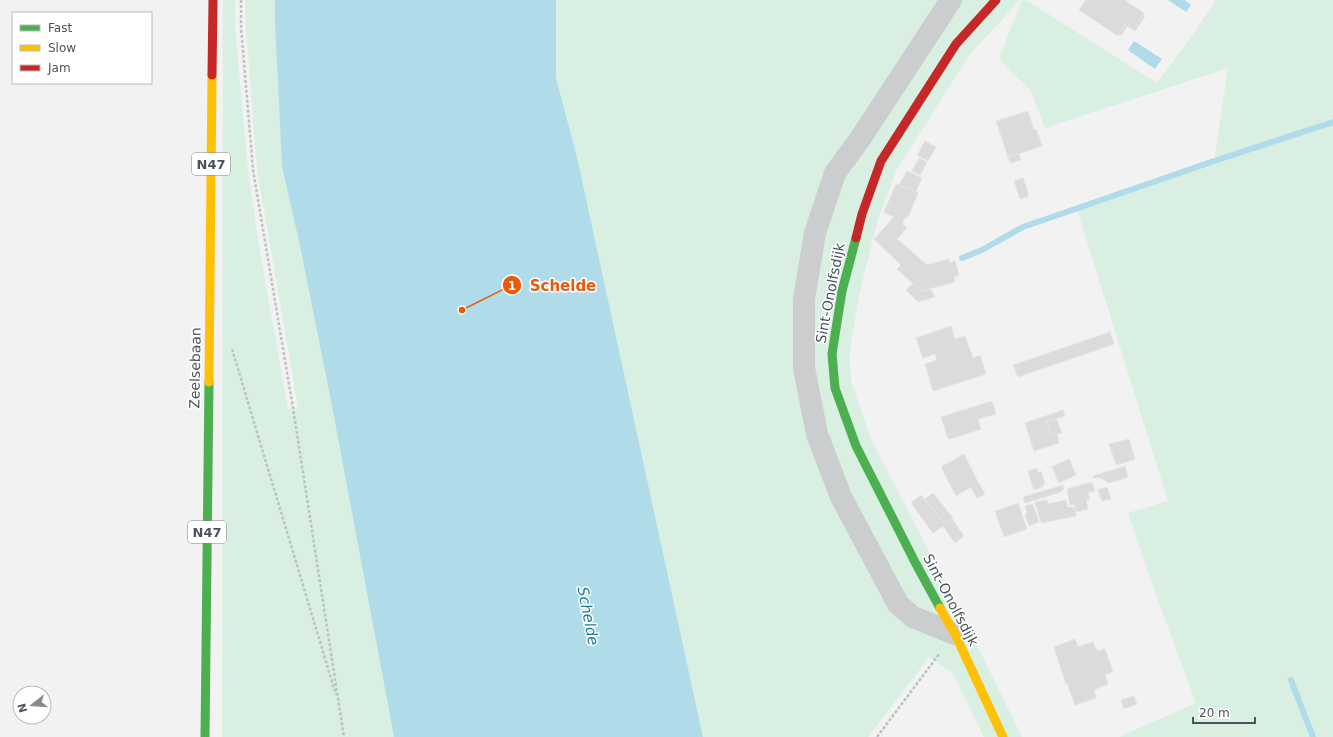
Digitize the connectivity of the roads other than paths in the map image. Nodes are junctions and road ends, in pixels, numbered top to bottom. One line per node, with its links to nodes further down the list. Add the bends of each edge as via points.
1 (213, 0): 5 (street, Zeelsebaan / N47)
2 (951, 0): 4 (street, via 835,173 815,233 804,299 804,368 816,434 841,497 898,604 913,617)
3 (996, 0): 4 (street, Sint-Onolfsdijk, via 956,44 881,161 860,221 842,291 832,354 835,388 856,446)
4 (954, 634): 6 (street, Sint-Onolfsdijk)
5 (205, 737)
6 (1003, 737)

